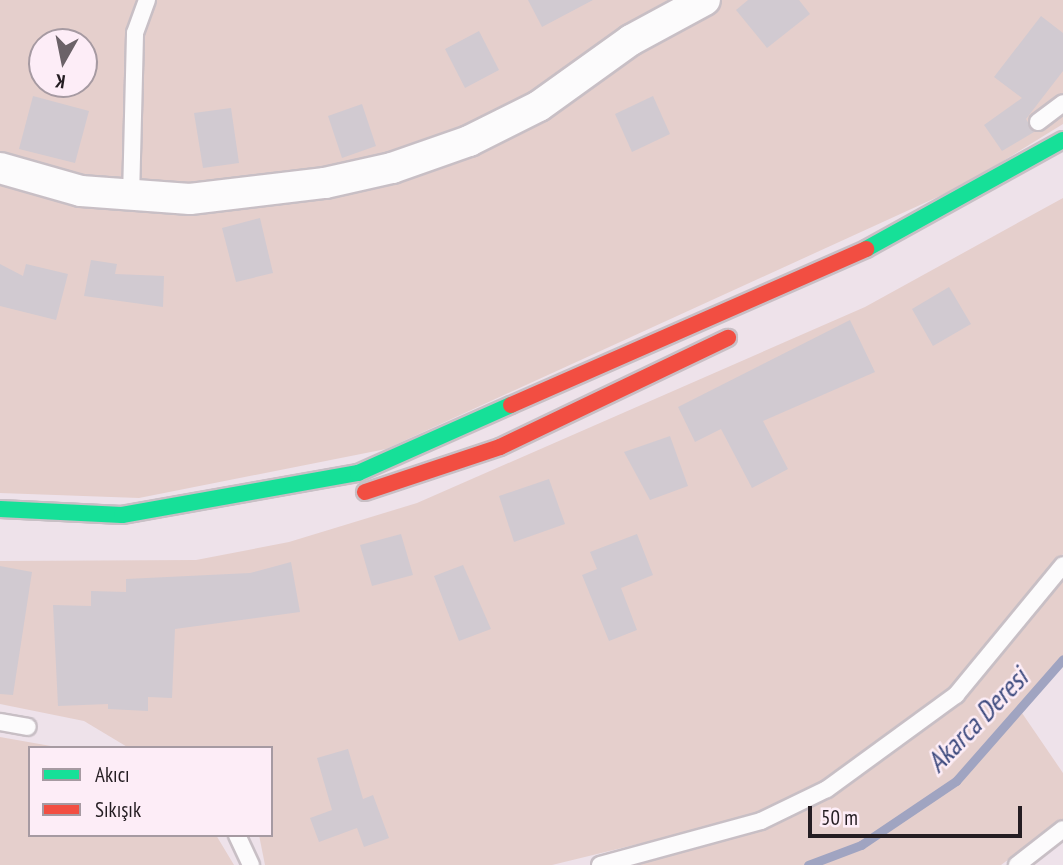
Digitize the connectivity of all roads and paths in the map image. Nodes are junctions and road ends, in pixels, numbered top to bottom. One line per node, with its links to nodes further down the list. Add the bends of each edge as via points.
1 (146, 0): 7 (lane, via 135,33)
2 (705, 0): 7 (street, via 631,40 538,106 469,142 325,183 190,199)
3 (1063, 103): 4 (lane)
4 (1038, 122)
5 (1063, 140): 10 (main road, via 913,228 358,472 122,515)
6 (0, 168): 7 (street)
7 (131, 198)
8 (750, 328): 9 (main road, via 500,447)
9 (345, 498)
10 (0, 509)
11 (1063, 565): 17 (lane, via 956,695 827,789 761,821)
12 (0, 722): 13 (lane)
13 (28, 727)
14 (1063, 829): 18 (lane)
15 (238, 837): 16 (lane)
16 (251, 865)
17 (600, 865)
18 (1017, 865)

